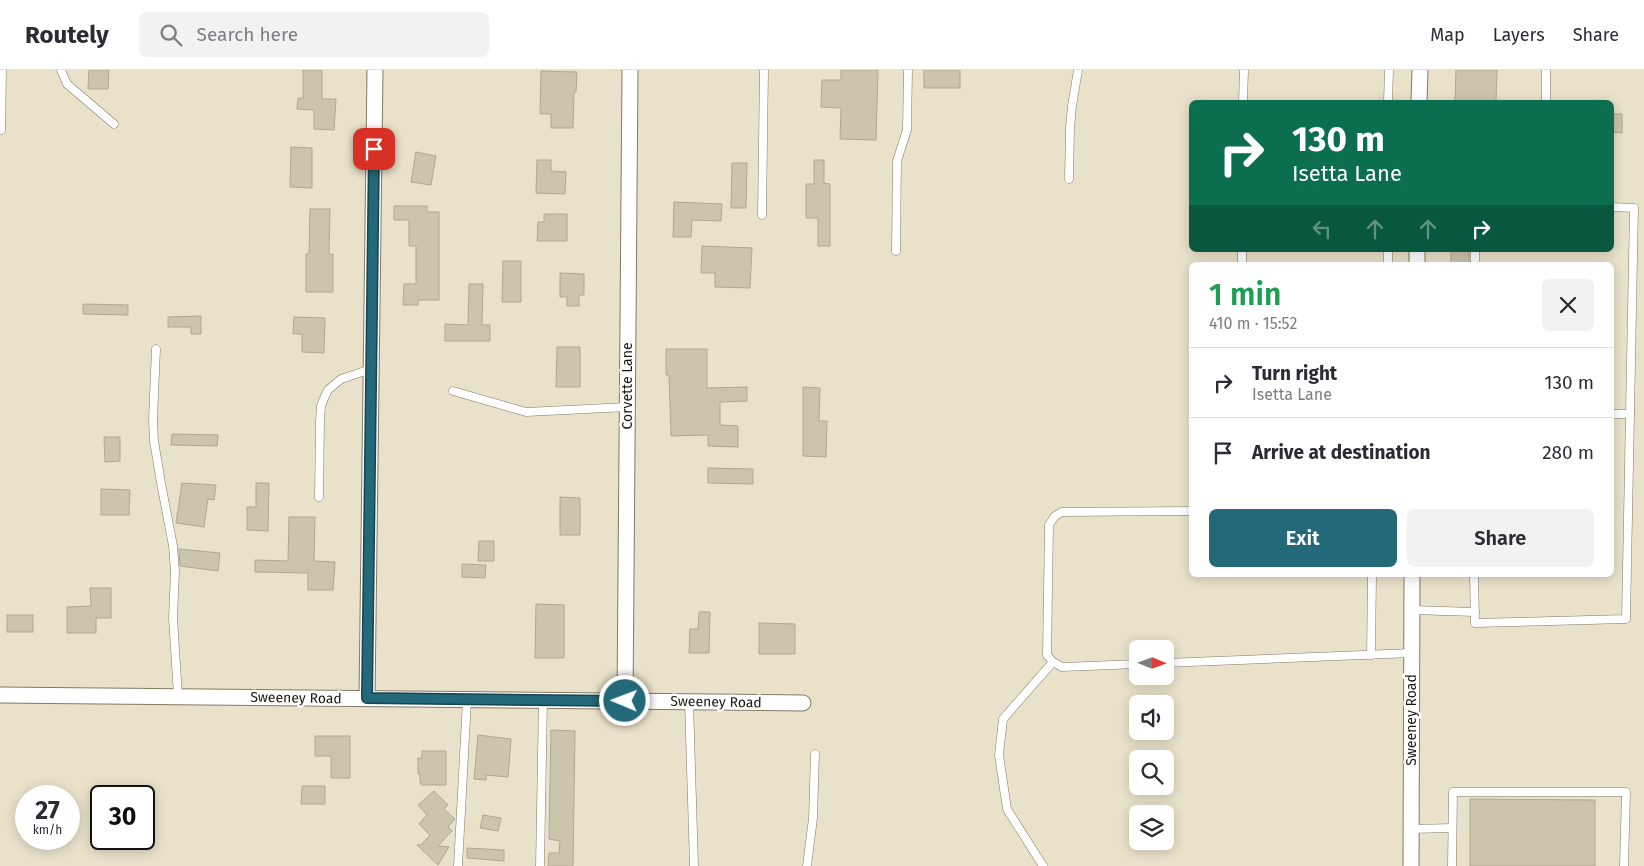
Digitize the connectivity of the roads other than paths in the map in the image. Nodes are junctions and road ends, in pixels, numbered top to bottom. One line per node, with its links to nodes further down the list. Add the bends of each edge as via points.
1 (2, 70): 17 (lane)
2 (61, 70): 16 (lane, via 67,84)
3 (374, 70): 23 (street)
4 (630, 70): 25 (street, Corvette Lane)
5 (764, 70): 20 (lane)
6 (908, 70): 21 (lane, via 907,130 897,161)
7 (1078, 70): 18 (lane, via 1070,128)
8 (1244, 70): 12 (lane)
9 (1389, 70): 13 (lane)
10 (1420, 70): 14 (street)
11 (1546, 70): 15 (lane)
12 (1244, 100)
13 (1388, 100)
14 (1420, 100)
15 (1546, 100)
16 (114, 124)
17 (1, 130)
18 (1069, 179)
19 (1614, 207): 27 (lane, via 1634,208)
20 (762, 215)
21 (896, 251)
22 (156, 349): 41 (lane, via 154,441 173,546)
23 (371, 366): 28 (lane, via 341,379 324,396 320,421); 42 (street)
24 (453, 391): 25 (lane, via 526,412)
25 (627, 407): 45 (street, Corvette Lane)
26 (1614, 414): 27 (lane)
27 (1630, 414): 34 (lane, via 1626,619 1474,623)
28 (319, 497)
29 (1189, 511): 37 (lane, via 1062,512 1055,516 1049,525 1047,655)
30 (1372, 577): 36 (lane)
31 (1412, 577): 33 (street, Sweeney Road)
32 (1474, 577): 34 (lane)
33 (1412, 610): 34 (lane); 35 (street, Sweeney Road)
34 (1474, 612)
35 (1412, 653): 36 (lane); 50 (street, Sweeney Road)
36 (1371, 655): 38 (lane)
37 (1053, 662): 39 (lane, via 1062,667); 55 (lane, via 1003,719 999,754 1007,809)
38 (1174, 663)
39 (1129, 664)
40 (0, 694): 41 (street, Sweeney Road)
41 (178, 696): 42 (street, Sweeney Road)
42 (367, 698): 43 (street, Sweeney Road)
43 (467, 700): 44 (street, Sweeney Road); 51 (lane)
44 (543, 700): 45 (street, Sweeney Road); 52 (lane)
45 (625, 701): 46 (street, Sweeney Road)
46 (689, 702): 47 (street, Sweeney Road); 53 (lane)
47 (803, 703)
48 (815, 754): 54 (lane, via 813,818)
49 (1452, 828): 50 (lane); 57 (lane); 58 (lane, via 1453,792 1626,792)
50 (1411, 829): 56 (street, Sweeney Road)
51 (458, 866)
52 (540, 866)
53 (694, 866)
54 (807, 866)
55 (1043, 866)
56 (1411, 866)
57 (1452, 866)
58 (1624, 866)

